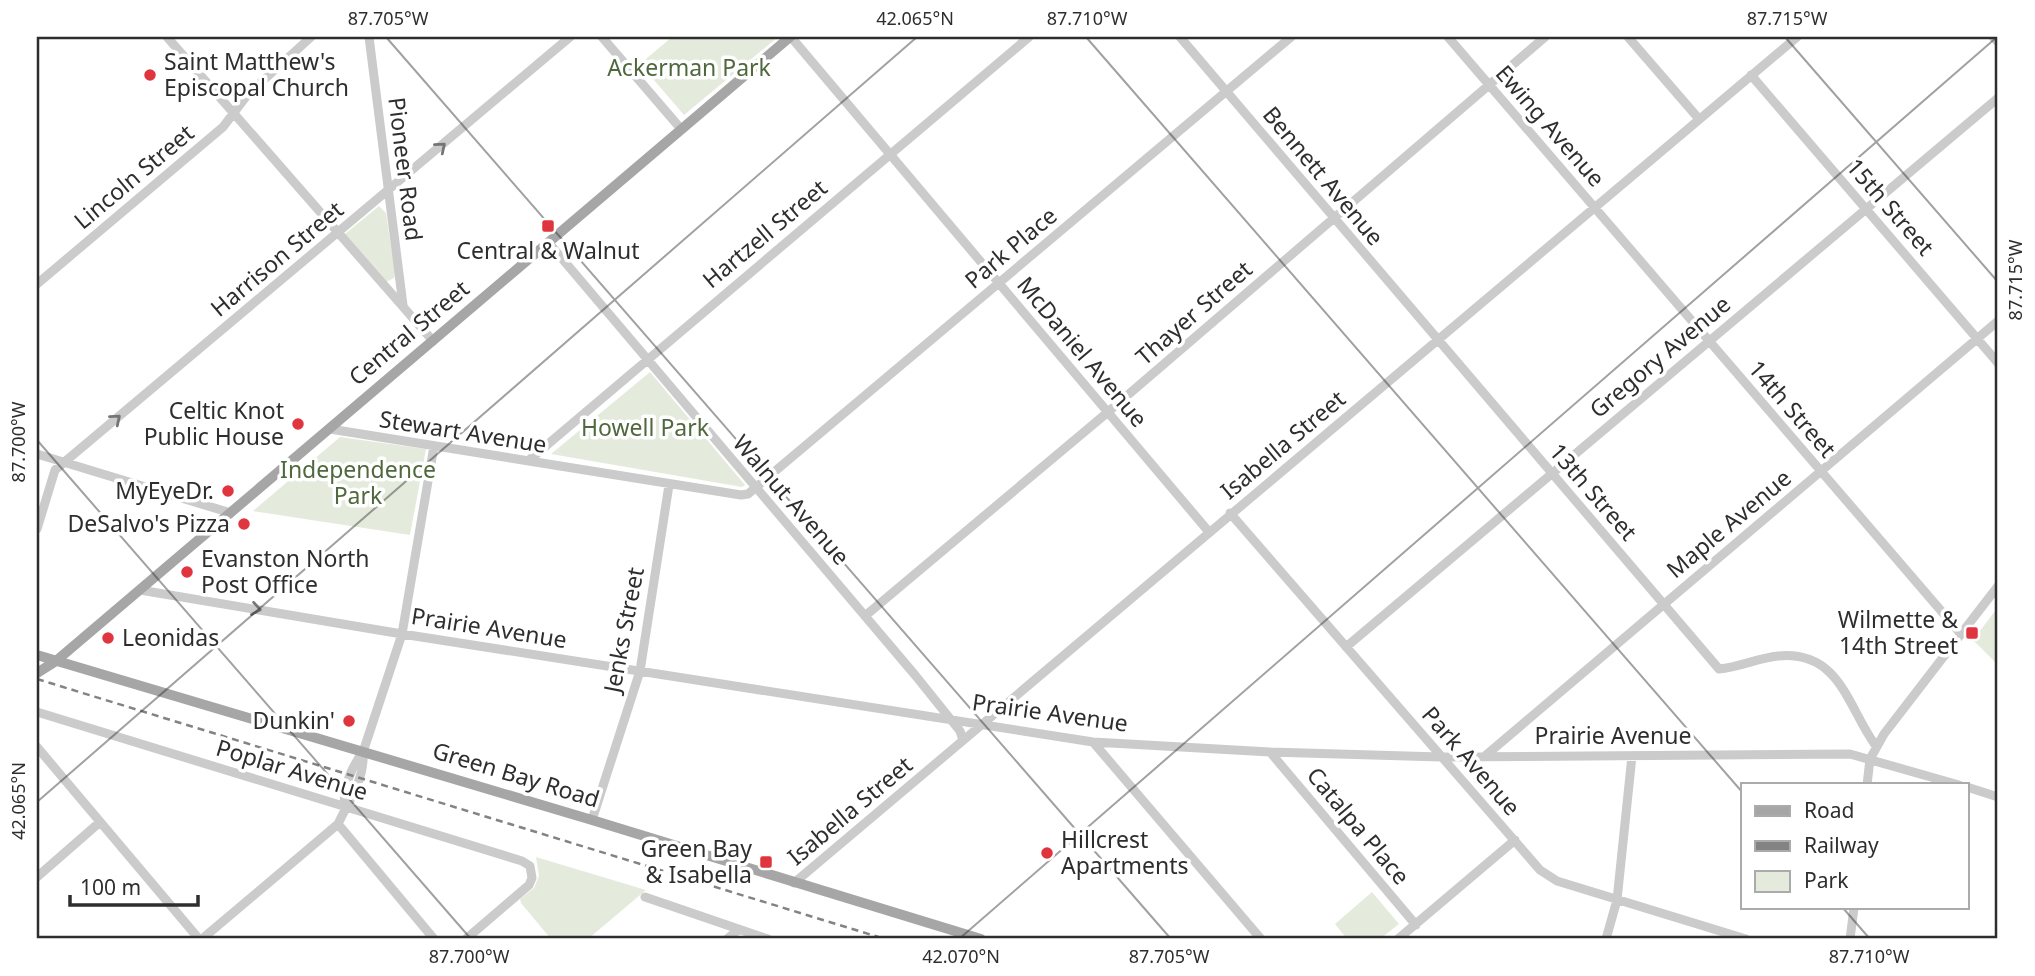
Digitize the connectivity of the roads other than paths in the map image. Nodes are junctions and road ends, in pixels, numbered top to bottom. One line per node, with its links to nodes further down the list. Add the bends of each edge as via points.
1 (167, 37): 20 (street)
2 (311, 37): 20 (street, Lincoln Street, via 247,94)
3 (369, 37): 24 (street, Pioneer Road)
4 (570, 37): 24 (street, Harrison Street, one-way to 4)
5 (603, 37): 22 (street)
6 (790, 37): 22 (main road, Central Street); 23 (street, McDaniel Avenue)
7 (1029, 37): 23 (street, Hartzell Street)
8 (1180, 37): 18 (street, Bennett Avenue)
9 (1291, 37): 18 (street, Park Place)
10 (1448, 37): 17 (street, Ewing Avenue)
11 (1545, 37): 17 (street, Thayer Street)
12 (1628, 37): 21 (street)
13 (1797, 37): 16 (street, Isabella Street)
14 (1993, 37): 15 (street)
15 (1998, 43)
16 (1752, 75): 21 (street, Isabella Street); 26 (street, 15th Street)
17 (1489, 85): 25 (street, Ewing Avenue); 27 (street, Thayer Street)
18 (1226, 92): 27 (street, Bennett Avenue); 30 (street, Park Place)
19 (1998, 98): 26 (street, Gregory Avenue)
20 (233, 114): 28 (street); 31 (street, Lincoln Street)
21 (1699, 120): 25 (street, Isabella Street)
22 (681, 130): 29 (main road, Central Street)
23 (890, 154): 30 (street, McDaniel Avenue); 38 (street, Hartzell Street)
24 (387, 192): 28 (street, Harrison Street); 32 (street, Pioneer Road)
25 (1595, 208): 35 (street, Isabella Street); 37 (street, 14th Street)
26 (1866, 209): 34 (street, 15th Street); 37 (street, Gregory Avenue)
27 (1334, 218): 35 (street, Bennett Avenue); 40 (street, Thayer Street)
28 (338, 233): 32 (street); 45 (street, Harrison Street, one-way to 28)
29 (548, 243): 36 (main road, Central Street); 38 (street, Walnut Avenue)
30 (999, 283): 40 (street, McDaniel Avenue); 49 (street, Park Place)
31 (37, 285)
32 (403, 306): 36 (street)
33 (1998, 321): 34 (street, Maple Avenue)
34 (1977, 338): 39 (street, 15th Street); 46 (street, Maple Avenue)
35 (1438, 340): 47 (street, 13th Street); 51 (street, Isabella Street)
36 (433, 341): 41 (main road, Central Street)
37 (1709, 341): 46 (street, 14th Street); 47 (street, Gregory Avenue)
38 (646, 359): 44 (street, Hartzell Street); 49 (street, Walnut Avenue)
39 (1998, 363)
40 (1108, 412): 53 (street, McDaniel Avenue); 57 (street, Thayer Street)
41 (330, 429): 42 (street, Stewart Avenue); 50 (main road, Central Street)
42 (434, 446): 44 (street, Stewart Avenue); 58 (street)
43 (37, 454): 45 (street)
44 (528, 461): 48 (street, Stewart Avenue)
45 (64, 462): 50 (street); 52 (street, Harrison Street, via 55,470)
46 (1821, 471): 56 (street, Maple Avenue); 59 (street, 14th Street)
47 (1552, 474): 56 (street, 13th Street); 60 (street, Gregory Avenue)
48 (669, 485): 49 (street, Stewart Avenue, via 741,495); 63 (street, Jenks Street)
49 (755, 489): 57 (street, Walnut Avenue)
50 (231, 513): 55 (main road, Central Street)
51 (1230, 513): 53 (street, Isabella Street); 60 (street, Park Avenue)
52 (37, 529)
53 (1209, 532): 68 (street, Isabella Street)
54 (1998, 586): 59 (street)
55 (140, 590): 58 (street, Prairie Avenue, one-way to 58); 62 (main road, Central Street)
56 (1664, 604): 71 (street, 13th Street, via 1719,669 1780,656 1814,662 1841,684); 76 (street, Maple Avenue)
57 (865, 616): 67 (street, Walnut Avenue)
58 (402, 634): 63 (street, Prairie Avenue); 73 (street)
59 (1961, 634): 71 (street)
60 (1346, 647): 77 (street, Park Avenue)
61 (37, 655): 62 (main road, Green Bay Road)
62 (56, 662): 64 (main road, Central Street); 65 (main road, Central Street); 73 (main road, Green Bay Road)
63 (640, 671): 67 (street, Prairie Avenue); 84 (street, Jenks Street)
64 (37, 673)
65 (37, 682)
66 (37, 712): 83 (street, Poplar Avenue)
67 (950, 718): 68 (street, Prairie Avenue); 69 (street, Walnut Avenue)
68 (982, 724): 69 (street, Isabella Street); 70 (street, Prairie Avenue)
69 (963, 740): 89 (street, Isabella Street)
70 (1093, 742): 74 (street, Prairie Avenue); 101 (street)
71 (1876, 746): 78 (street)
72 (37, 747): 85 (street)
73 (363, 752): 83 (street, via 364,765); 84 (main road, Green Bay Road)
74 (1270, 752): 77 (street, Prairie Avenue); 93 (street, Catalpa Place)
75 (1632, 755): 76 (street, Prairie Avenue); 78 (street, Prairie Avenue, via 1850,754); 91 (street)
76 (1485, 756): 77 (street, Prairie Avenue)
77 (1441, 757): 87 (street, Park Avenue)
78 (1870, 759): 79 (street); 80 (street, Prairie Avenue)
79 (1867, 783)
80 (1952, 783)
81 (1968, 787): 82 (street)
82 (1998, 797)
83 (345, 807): 86 (street); 97 (street, Poplar Avenue, via 522,861 533,870 529,885)
84 (592, 820): 89 (main road, Green Bay Road)
85 (100, 822): 88 (street); 95 (street)
86 (338, 824): 95 (street); 96 (street)
87 (1514, 840): 91 (street, Park Avenue, via 1548,876); 93 (street)
88 (37, 877)
89 (794, 883): 100 (main road, Green Bay Road)
90 (645, 897): 94 (street)
91 (1617, 900): 103 (street); 104 (street, Park Avenue)
92 (1854, 909): 105 (street)
93 (1416, 925): 102 (street)
94 (738, 930): 98 (street); 99 (street)
95 (200, 939)
96 (434, 939)
97 (466, 939)
98 (727, 939)
99 (768, 939)
100 (981, 939)
101 (1261, 939)
102 (1398, 939)
103 (1606, 939)
104 (1746, 939)
105 (1850, 939)

